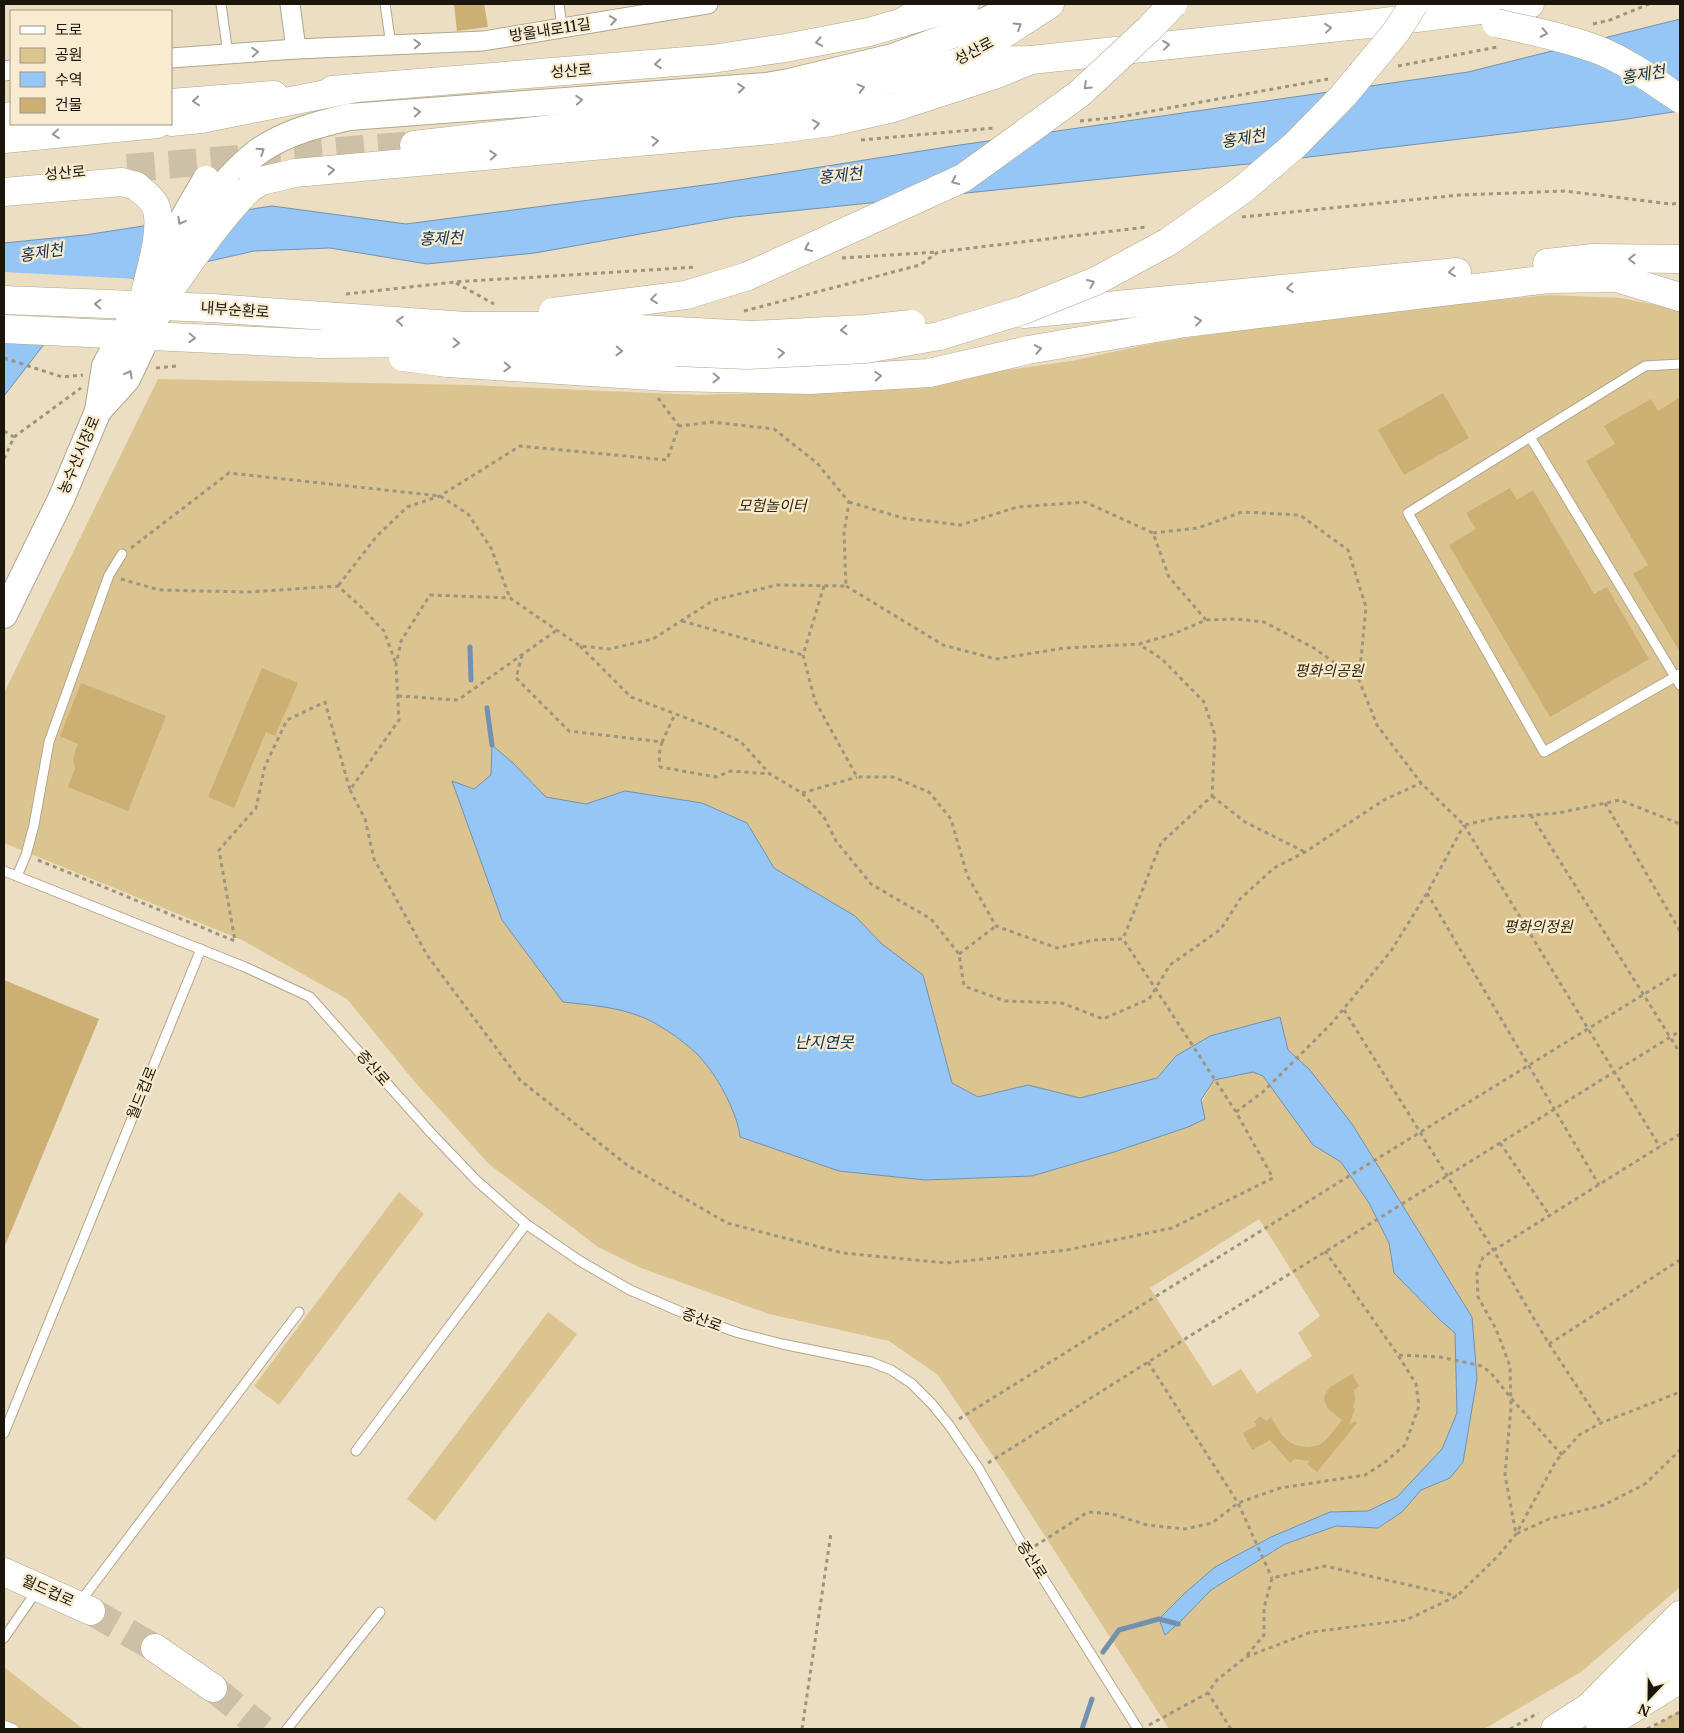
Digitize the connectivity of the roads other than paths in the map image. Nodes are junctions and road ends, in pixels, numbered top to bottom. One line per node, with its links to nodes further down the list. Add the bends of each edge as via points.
1 (221, 4): 19 (lane)
2 (290, 4): 18 (street)
3 (385, 4): 17 (lane)
4 (559, 4): 16 (lane)
5 (708, 4): 13 (street, 방울내로11길)
6 (931, 4): 14 (main road)
7 (965, 4): 14 (main road, 성산로)
8 (1019, 4): 33 (main road, one-way to 8, via 262,149 305,129 348,117 766,86 894,57 971,28)
9 (1050, 4): 22 (main road, 성산로, one-way to 9)
10 (1173, 4): 40 (main road, one-way to 40, bridge, via 1079,94 962,178 748,276 686,295)
11 (1414, 4): 42 (main road, one-way to 11, bridge, via 450,343 747,355 866,349 939,336 1021,312 1096,281 1168,242 1242,190 1294,146 1343,96 1396,32)
12 (1530, 4): 15 (main road)
13 (644, 9): 16 (street, 방울내로11길, one-way to 13)
14 (901, 23): 23 (main road, 성산로, one-way to 23, via 869,32 712,59)
15 (1368, 24): 21 (main road, one-way to 15); 25 (main road, one-way to 25, bridge, via 1496,23 1560,37 1602,52 1641,73)
16 (562, 28): 17 (street, 방울내로11길, one-way to 16, via 482,41)
17 (391, 45): 18 (street, 방울내로11길)
18 (296, 49): 19 (street, 방울내로11길, one-way to 18)
19 (228, 54): 20 (street, 방울내로11길)
20 (172, 58)
21 (1031, 60): 22 (main road); 33 (main road, one-way to 21, via 261,182 295,173 831,122 893,108)
22 (962, 61): 30 (main road, 성산로, one-way to 22, via 821,98)
23 (489, 76): 24 (main road, 성산로); 33 (main road, via 313,110 279,122 250,137)
24 (356, 88): 26 (main road, 성산로, one-way to 26); 27 (main road)
25 (1680, 100)
26 (172, 103)
27 (172, 122)
28 (147, 125): 29 (main road, one-way to 29)
29 (4, 139)
30 (414, 145)
31 (132, 177): 32 (main road, 성산로); 34 (main road, via 122,182); 37 (main road, bridge, via 156,206 158,218 155,253)
32 (4, 178)
33 (227, 183): 36 (main road, bridge, via 235,203); 37 (main road, 농수산시장로, one-way to 37, bridge, via 169,243)
34 (4, 192)
35 (1680, 259): 40 (main road, one-way to 40, bridge, via 1593,258 865,329 752,335 583,326)
36 (171, 288): 44 (main road, one-way to 36, bridge, via 127,379)
37 (145, 293): 44 (main road, 농수산시장로, bridge, via 105,366)
38 (1680, 297): 42 (main road, one-way to 38, bridge, via 448,363 660,384 810,380 929,373 1028,350 1185,323 1548,279 1617,278)
39 (4, 300): 40 (main road, 내부순환로, one-way to 39, bridge, via 212,308)
40 (466, 326)
41 (4, 329): 42 (main road, 내부순환로, one-way to 42, bridge)
42 (320, 344)
43 (1680, 364): 45 (lane, via 1645,366)
44 (98, 411): 47 (main road, 농수산시장로, via 61,499)
45 (1530, 437): 48 (lane); 48 (lane, via 1408,512 1544,752)
46 (122, 554): 50 (lane, via 108,575 49,742 34,825)
47 (4, 614)
48 (1679, 679)
49 (4, 871): 50 (lane)
50 (17, 876): 51 (lane)
51 (201, 949): 52 (lane, 증산로, via 310,997 476,1181); 54 (lane, 월드컵로)
52 (526, 1224): 55 (lane); 70 (lane, 증산로, via 630,1290 695,1318 782,1344 871,1362 892,1370 911,1383 949,1425 979,1469 1026,1552)
53 (299, 1312): 58 (lane)
54 (4, 1433)
55 (356, 1450)
56 (4, 1572): 57 (main road, 월드컵로)
57 (40, 1587): 58 (main road, 월드컵로); 61 (lane)
58 (85, 1608)
59 (380, 1612): 69 (lane)
60 (1680, 1615): 66 (main road)
61 (4, 1638)
62 (155, 1648): 65 (main road)
63 (1680, 1648): 66 (main road)
64 (1680, 1679): 66 (main road)
65 (213, 1688)
66 (1594, 1719): 71 (main road)
67 (4, 1725): 68 (lane)
68 (14, 1729)
69 (286, 1729)
70 (1140, 1729)
71 (1555, 1729)

